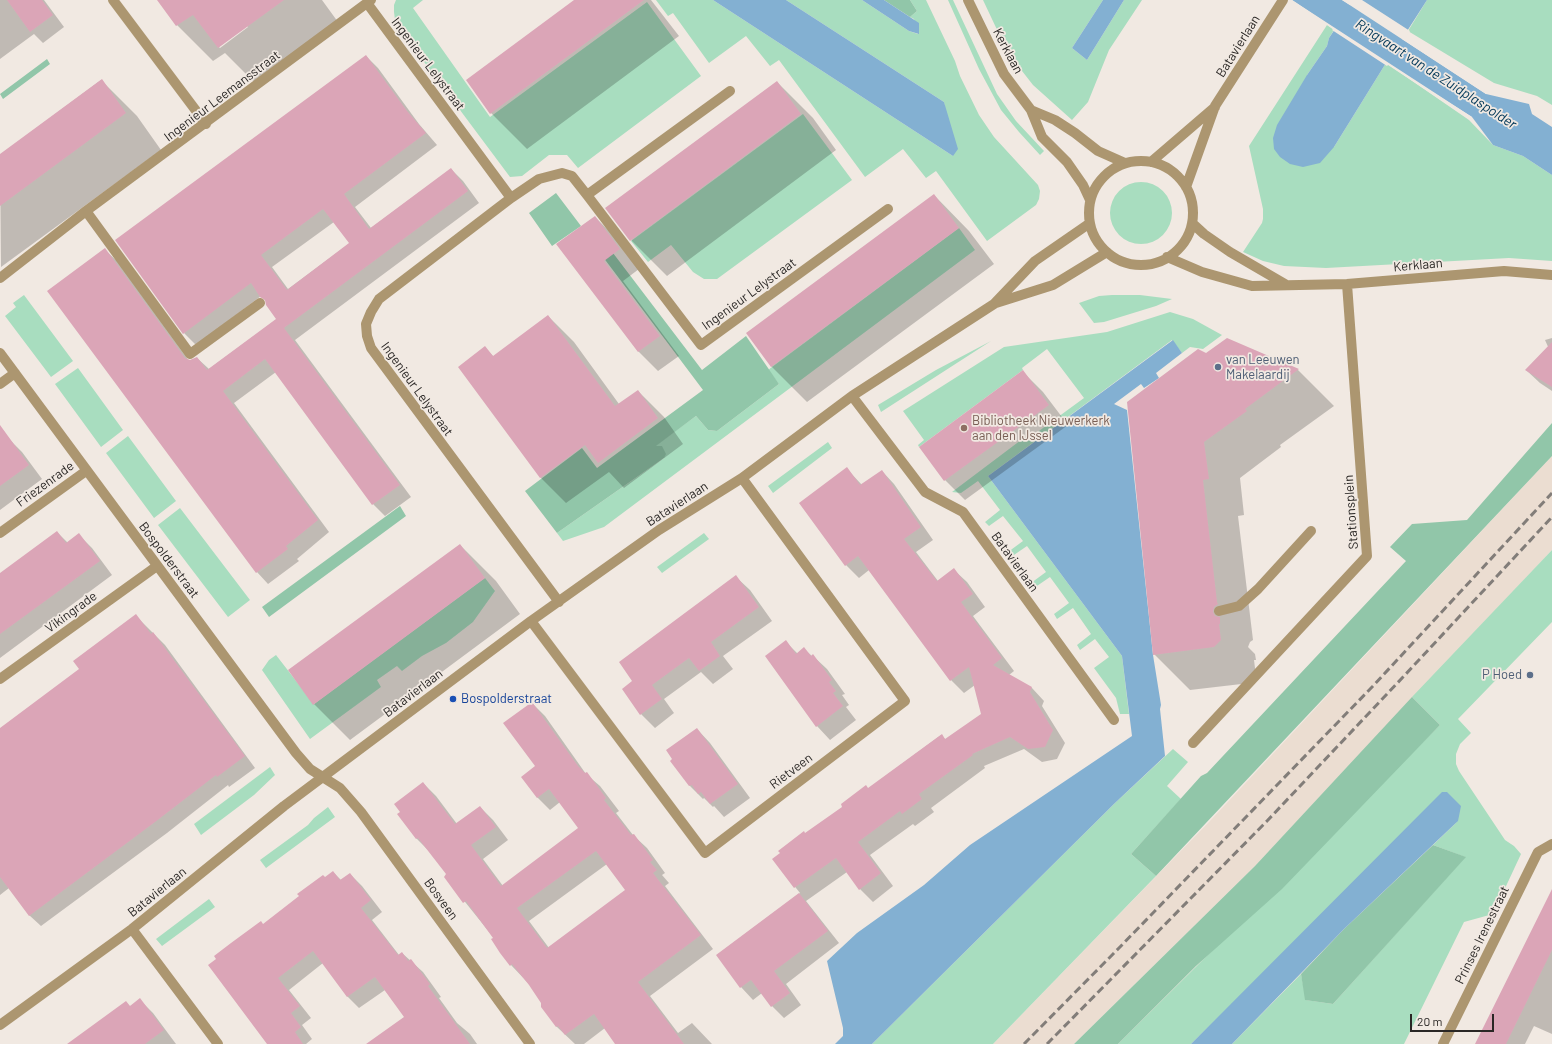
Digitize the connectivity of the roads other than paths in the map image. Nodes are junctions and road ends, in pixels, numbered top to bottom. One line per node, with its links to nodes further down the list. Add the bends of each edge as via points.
1 (113, 0): 8 (street)
2 (968, 0): 7 (street, Kerklaan, via 1004,74)
3 (1283, 0): 6 (street, Batavierlaan)
4 (369, 2): 8 (street, Ingenieur Leemansstraat); 13 (street, Ingenieur Lelystraat)
5 (730, 91): 12 (street)
6 (1215, 106): 9 (street, Batavierlaan); 11 (street, Batavierlaan)
7 (1031, 110): 10 (street, via 1055,120 1098,151); 14 (street, Kerklaan, via 1042,137 1067,162)
8 (206, 124): 16 (street, Ingenieur Leemansstraat)
9 (1151, 162): 10 (street); 11 (street, via 1171,170)
10 (1125, 163): 14 (street, via 1111,170 1099,181)
11 (1186, 187): 18 (street, via 1192,205)
12 (587, 195): 13 (street, Ingenieur Lelystraat, via 572,176 562,173 539,179); 15 (street, Ingenieur Lelystraat, via 701,345)
13 (511, 198): 36 (street, Ingenieur Lelystraat, via 379,299 366,324 366,336 371,348)
14 (1090, 200): 17 (street)
15 (888, 209)
16 (86, 211): 22 (street, Ingenieur Leemansstraat); 25 (street, via 190,354)
17 (1090, 223): 19 (street, via 1093,235); 26 (street, Batavierlaan, via 1036,261)
18 (1192, 223): 20 (street, via 1185,239); 23 (street, Kerklaan, via 1236,256)
19 (1107, 252): 20 (street, via 1121,261 1136,265 1152,263); 26 (street, Batavierlaan, via 1052,285)
20 (1167, 257): 23 (street, Kerklaan, via 1202,272 1252,286)
21 (1552, 275): 24 (street, Kerklaan, via 1504,271)
22 (0, 278)
23 (1286, 284): 24 (street, Kerklaan)
24 (1347, 284): 41 (street, Stationsplein, via 1367,556)
25 (260, 303)
26 (994, 304): 30 (street, Batavierlaan)
27 (0, 353): 28 (street, Bospolderstraat)
28 (15, 373): 29 (street); 31 (street, Bospolderstraat)
29 (0, 384)
30 (852, 396): 32 (street, Batavierlaan); 40 (street, Batavierlaan, via 925,492 963,512)
31 (86, 471): 34 (street, Friezenrade); 35 (street, Bospolderstraat)
32 (742, 478): 36 (street, Batavierlaan, via 659,530); 38 (street, Rietveen, via 904,701 705,853)
33 (1311, 531): 37 (street, via 1239,606)
34 (0, 533)
35 (157, 566): 39 (street, Vikingrade); 42 (street, Bospolderstraat, via 296,753 310,769)
36 (559, 602): 38 (street, Batavierlaan)
37 (1219, 611)
38 (531, 621): 42 (street, Batavierlaan)
39 (0, 679)
40 (1114, 720)
41 (1193, 743)
42 (323, 778): 44 (street, Batavierlaan, via 284,806); 47 (street, Bosveen, via 340,788 361,812)
43 (1552, 844): 48 (street, Prinses Irenestraat, via 1538,852)
44 (132, 929): 45 (street, Batavierlaan); 46 (street)
45 (0, 1025)
46 (218, 1044)
47 (530, 1044)
48 (1443, 1044)

